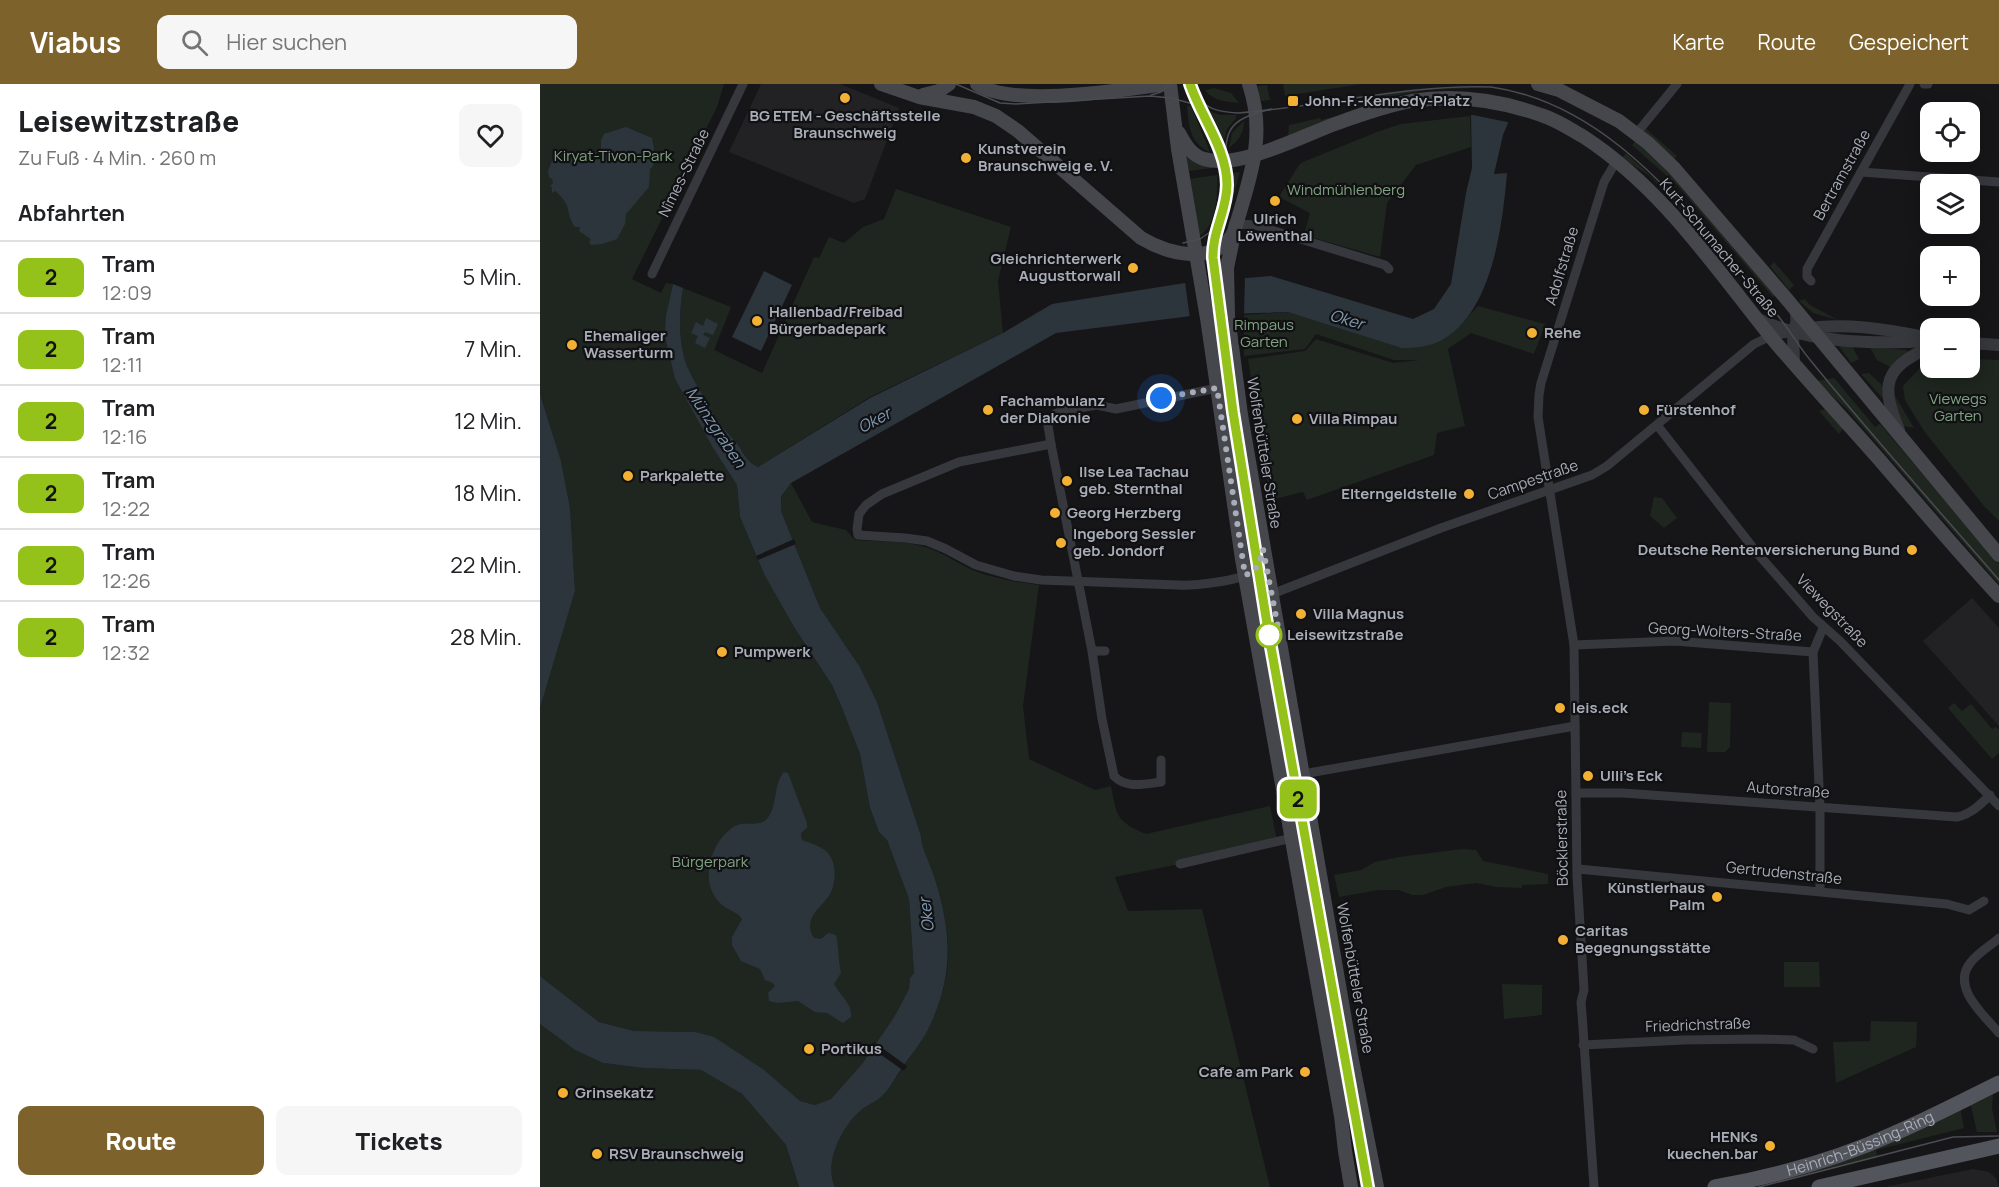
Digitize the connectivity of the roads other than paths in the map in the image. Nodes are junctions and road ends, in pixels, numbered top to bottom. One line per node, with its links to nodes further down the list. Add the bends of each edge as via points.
1 (743, 84): 20 (street, Nîmes-Straße)
2 (881, 84): 10 (main road)
3 (949, 84): 10 (main road)
4 (977, 84): 5 (main road, via 989,91 1015,96)
5 (1168, 84): 11 (main road)
6 (1249, 84): 13 (main road, via 1258,123)
7 (1538, 84): 12 (main road, Kurt-Schumacher-Straße, via 1593,106)
8 (1677, 84): 12 (street)
9 (1910, 84): 15 (street, Bertramstraße)
10 (919, 97): 18 (main road, via 965,104 1008,124 1141,238 1173,252)
11 (1175, 126): 13 (main road, via 1189,149 1206,160); 18 (main road)
12 (1636, 134): 22 (main road, Kurt-Schumacher-Straße, via 1688,183)
13 (1255, 154): 14 (main road, Kurt-Schumacher-Straße, via 1384,108 1432,99 1470,99 1504,103 1544,116); 17 (main road)
14 (1617, 160): 23 (main road, Kurt-Schumacher-Straße, via 1681,224); 36 (street, Adolfstraße, via 1604,182 1540,388 1538,417)
15 (1861, 172): 16 (street); 21 (street, Bertramstraße, via 1807,269)
16 (1999, 182)
17 (1236, 224): 18 (main road, via 1224,244); 19 (street, via 1255,225); 37 (main road, Wolfenbütteler Straße, via 1229,254 1227,316)
18 (1197, 255): 32 (main road)
19 (1389, 269)
20 (652, 274)
21 (1810, 281)
22 (1794, 308): 24 (street); 25 (main road, Kurt-Schumacher-Straße)
23 (1758, 319): 24 (street); 26 (main road, Kurt-Schumacher-Straße)
24 (1793, 332): 25 (street); 26 (street, Campestraße); 31 (street)
25 (1814, 332): 27 (street, via 1854,327); 34 (main road, Kurt-Schumacher-Straße)
26 (1771, 336): 31 (main road, Kurt-Schumacher-Straße); 33 (street, Campestraße, via 1751,346)
27 (1920, 337)
28 (1980, 344): 29 (street)
29 (1999, 345)
30 (1920, 352): 34 (street, via 1904,360 1890,379 1889,404)
31 (1794, 363): 42 (main road, Kurt-Schumacher-Straße)
32 (1217, 388): 35 (street, via 1116,409 1097,405 1054,414 1048,426); 39 (main road)
33 (1657, 425): 36 (street, Campestraße, via 1592,475); 43 (street, Viewegstraße, via 1758,554)
34 (1902, 437): 38 (main road, Kurt-Schumacher-Straße)
35 (1051, 444): 40 (street); 40 (street, via 959,462 882,494 868,502 859,514 858,535 927,542 976,565 1014,576)
36 (1549, 489): 41 (street, Campestraße); 44 (street, Böcklerstraße)
37 (1263, 549): 39 (street, Wolfenbütteler Straße, via 1254,571); 41 (main road, Wolfenbütteler Straße)
38 (1999, 555)
39 (1245, 575): 40 (street, via 1194,586); 53 (main road)
40 (1077, 581): 45 (street)
41 (1272, 594): 50 (main road, Wolfenbütteler Straße)
42 (1999, 596)
43 (1823, 628): 47 (street, Georg-Wolters-Straße); 52 (street, Viewegstraße)
44 (1574, 645): 47 (street, Georg-Wolters-Straße, via 1675,641); 48 (street, Böcklerstraße)
45 (1092, 651): 46 (street); 49 (street, via 1114,776 1130,784 1161,782)
46 (1105, 651)
47 (1813, 652): 55 (street)
48 (1575, 726): 50 (street); 51 (street, Böcklerstraße)
49 (1161, 760)
50 (1303, 774): 53 (street, via 1290,786); 68 (main road, Wolfenbütteler Straße)
51 (1576, 793): 55 (street, Autorstraße); 58 (street, Böcklerstraße)
52 (1990, 795): 54 (street, Viewegstraße); 55 (street, Autorstraße, via 1966,815 1957,817)
53 (1285, 802): 56 (main road)
54 (1999, 806)
55 (1820, 808): 59 (street)
56 (1292, 838): 57 (street); 67 (main road)
57 (1180, 864)
58 (1578, 869): 59 (street, Gertrudenstraße); 63 (street, Böcklerstraße)
59 (1820, 891): 60 (street, Gertrudenstraße, via 1969,910)
60 (1984, 901)
61 (1999, 938): 62 (street, via 1970,963 1964,983 1972,1002)
62 (1999, 1033)
63 (1583, 1045): 64 (street, Friedrichstraße, via 1760,1038 1794,1040); 69 (street, Böcklerstraße)
64 (1813, 1049)
65 (1999, 1083): 70 (main road, Heinrich-Büssing-Ring, via 1858,1148 1770,1176)
66 (1999, 1146): 71 (main road, Heinrich-Büssing-Ring)
67 (1351, 1187)
68 (1377, 1187)
69 (1594, 1187)
70 (1715, 1187)
71 (1819, 1187)

